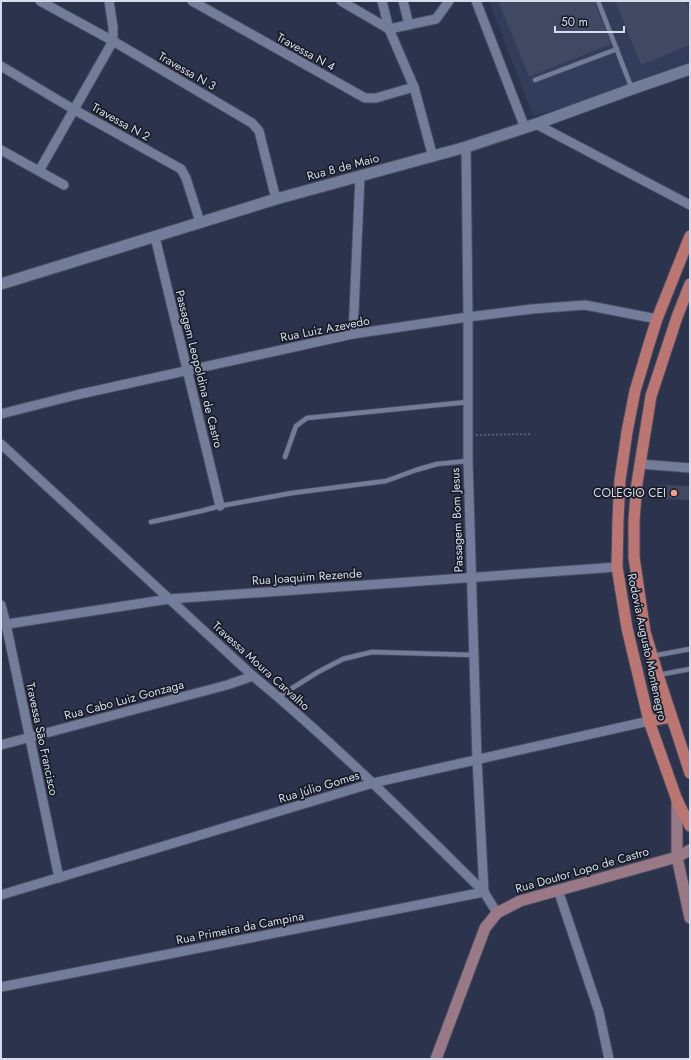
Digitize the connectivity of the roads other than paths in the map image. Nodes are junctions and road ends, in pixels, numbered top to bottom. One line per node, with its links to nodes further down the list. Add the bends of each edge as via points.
1 (40, 1): 12 (street, Travessa N 3)
2 (109, 1): 12 (street)
3 (192, 1): 17 (street, Travessa N 4, via 365,98 376,98)
4 (341, 1): 11 (street)
5 (382, 1): 11 (street)
6 (403, 1): 10 (street)
7 (449, 1): 10 (street, via 436,19)
8 (476, 1): 21 (street)
9 (598, 1): 13 (lane)
10 (409, 25): 11 (street)
11 (389, 29): 17 (street)
12 (113, 41): 19 (street); 28 (street, Travessa N 3, via 252,123 259,131)
13 (617, 49): 16 (lane); 18 (lane)
14 (1, 66): 19 (street, Travessa N 2)
15 (690, 70): 18 (street, Rua 8 de Maio)
16 (535, 80)
17 (414, 87): 24 (street)
18 (632, 89): 20 (street, Rua 8 de Maio)
19 (73, 109): 25 (street); 30 (street, Travessa N 2, via 181,169)
20 (536, 124): 21 (street, Rua 8 de Maio); 29 (street)
21 (525, 128): 22 (street, Rua 8 de Maio)
22 (466, 147): 24 (street, Rua 8 de Maio); 35 (street, Passagem Bom Jesus)
23 (1, 150): 25 (street)
24 (433, 157): 26 (street, Rua 8 de Maio)
25 (39, 171): 27 (street)
26 (360, 176): 28 (street, Rua 8 de Maio); 37 (street)
27 (64, 185)
28 (276, 199): 30 (street, Rua 8 de Maio)
29 (690, 205)
30 (200, 222): 32 (street, Rua 8 de Maio)
31 (690, 236): 36 (main road, Rodovia Augusto Montenegro)
32 (155, 237): 33 (street, Rua 8 de Maio); 38 (street, Passagem Leopoldina de Castro)
33 (1, 284)
34 (689, 290): 40 (main road, Rodovia Augusto Montenegro)
35 (468, 317): 36 (street, Rua Luiz Azevedo, via 584,305); 37 (street, Rua Luiz Azevedo); 41 (street, Passagem Bom Jesus)
36 (658, 318): 39 (main road, Rodovia Augusto Montenegro)
37 (353, 334): 38 (street, Rua Luiz Azevedo)
38 (187, 370): 42 (street, Rua Luiz Azevedo); 48 (street, Passagem Leopoldina de Castro)
39 (635, 391): 40 (main road); 50 (main road, Rodovia Augusto Montenegro, via 620,480)
40 (651, 396): 46 (main road, Rodovia Augusto Montenegro)
41 (468, 402): 44 (lane, via 307,418 296,426); 45 (street, Passagem Bom Jesus)
42 (1, 414)
43 (1, 444): 52 (street, Travessa Moura Carvalho)
44 (285, 457)
45 (468, 461): 48 (lane, via 437,464 386,481 292,493); 51 (street, Passagem Bom Jesus)
46 (640, 464): 47 (street); 54 (main road, Rodovia Augusto Montenegro, via 634,520 634,558)
47 (690, 468)
48 (220, 506): 49 (lane)
49 (150, 522)
50 (617, 567): 51 (street, Rua Joaquim Rezende); 55 (main road, Rodovia Augusto Montenegro)
51 (471, 578): 52 (street, Rua Joaquim Rezende); 58 (street, Passagem Bom Jesus)
52 (169, 599): 56 (street, Rua Joaquim Rezende); 62 (street, Travessa Moura Carvalho)
53 (1, 605): 56 (street, Travessa São Francisco)
54 (642, 608): 55 (main road); 59 (main road, Rodovia Augusto Montenegro)
55 (624, 611): 65 (main road, Rodovia Augusto Montenegro)
56 (4, 624): 66 (street, Travessa São Francisco)
57 (690, 649): 59 (lane)
58 (474, 655): 63 (lane, via 372,652 330,666); 68 (street, Passagem Bom Jesus)
59 (652, 656): 61 (main road, Rodovia Augusto Montenegro)
60 (690, 669): 61 (lane)
61 (658, 675): 64 (main road, Rodovia Augusto Montenegro)
62 (253, 676): 63 (street, Travessa Moura Carvalho); 66 (street, Rua Cabo Luiz Gonzaga)
63 (278, 697): 70 (street, Travessa Moura Carvalho)
64 (671, 717): 65 (main road); 69 (main road, Rodovia Augusto Montenegro)
65 (649, 722): 68 (street, Rua Júlio Gomes); 71 (main road, Rodovia Augusto Montenegro)
66 (29, 738): 67 (street, Rua Cabo Luiz Gonzaga); 75 (street, Travessa São Francisco)
67 (1, 745)
68 (477, 759): 70 (street, Rua Júlio Gomes); 77 (street, Passagem Bom Jesus)
69 (690, 773)
70 (372, 783): 75 (street, Rua Júlio Gomes); 77 (street, Travessa Moura Carvalho)
71 (677, 800): 72 (main road, Rodovia Augusto Montenegro); 74 (main road)
72 (690, 826)
73 (690, 850): 74 (main road, Rua Doutor Lopo de Castro)
74 (677, 857): 76 (main road, Rua Doutor Lopo de Castro); 80 (main road)
75 (58, 878): 78 (street, Rua Júlio Gomes)
76 (558, 890): 79 (main road, Rua Doutor Lopo de Castro, via 520,901); 83 (street, via 599,1012)
77 (484, 892): 79 (street, Travessa Moura Carvalho); 81 (street, Rua Primeira da Campina)
78 (1, 895)
79 (497, 913): 82 (main road, Rua Doutor Lopo de Castro, via 485,928)
80 (690, 918)
81 (1, 987)
82 (436, 1059)
83 (609, 1059)

